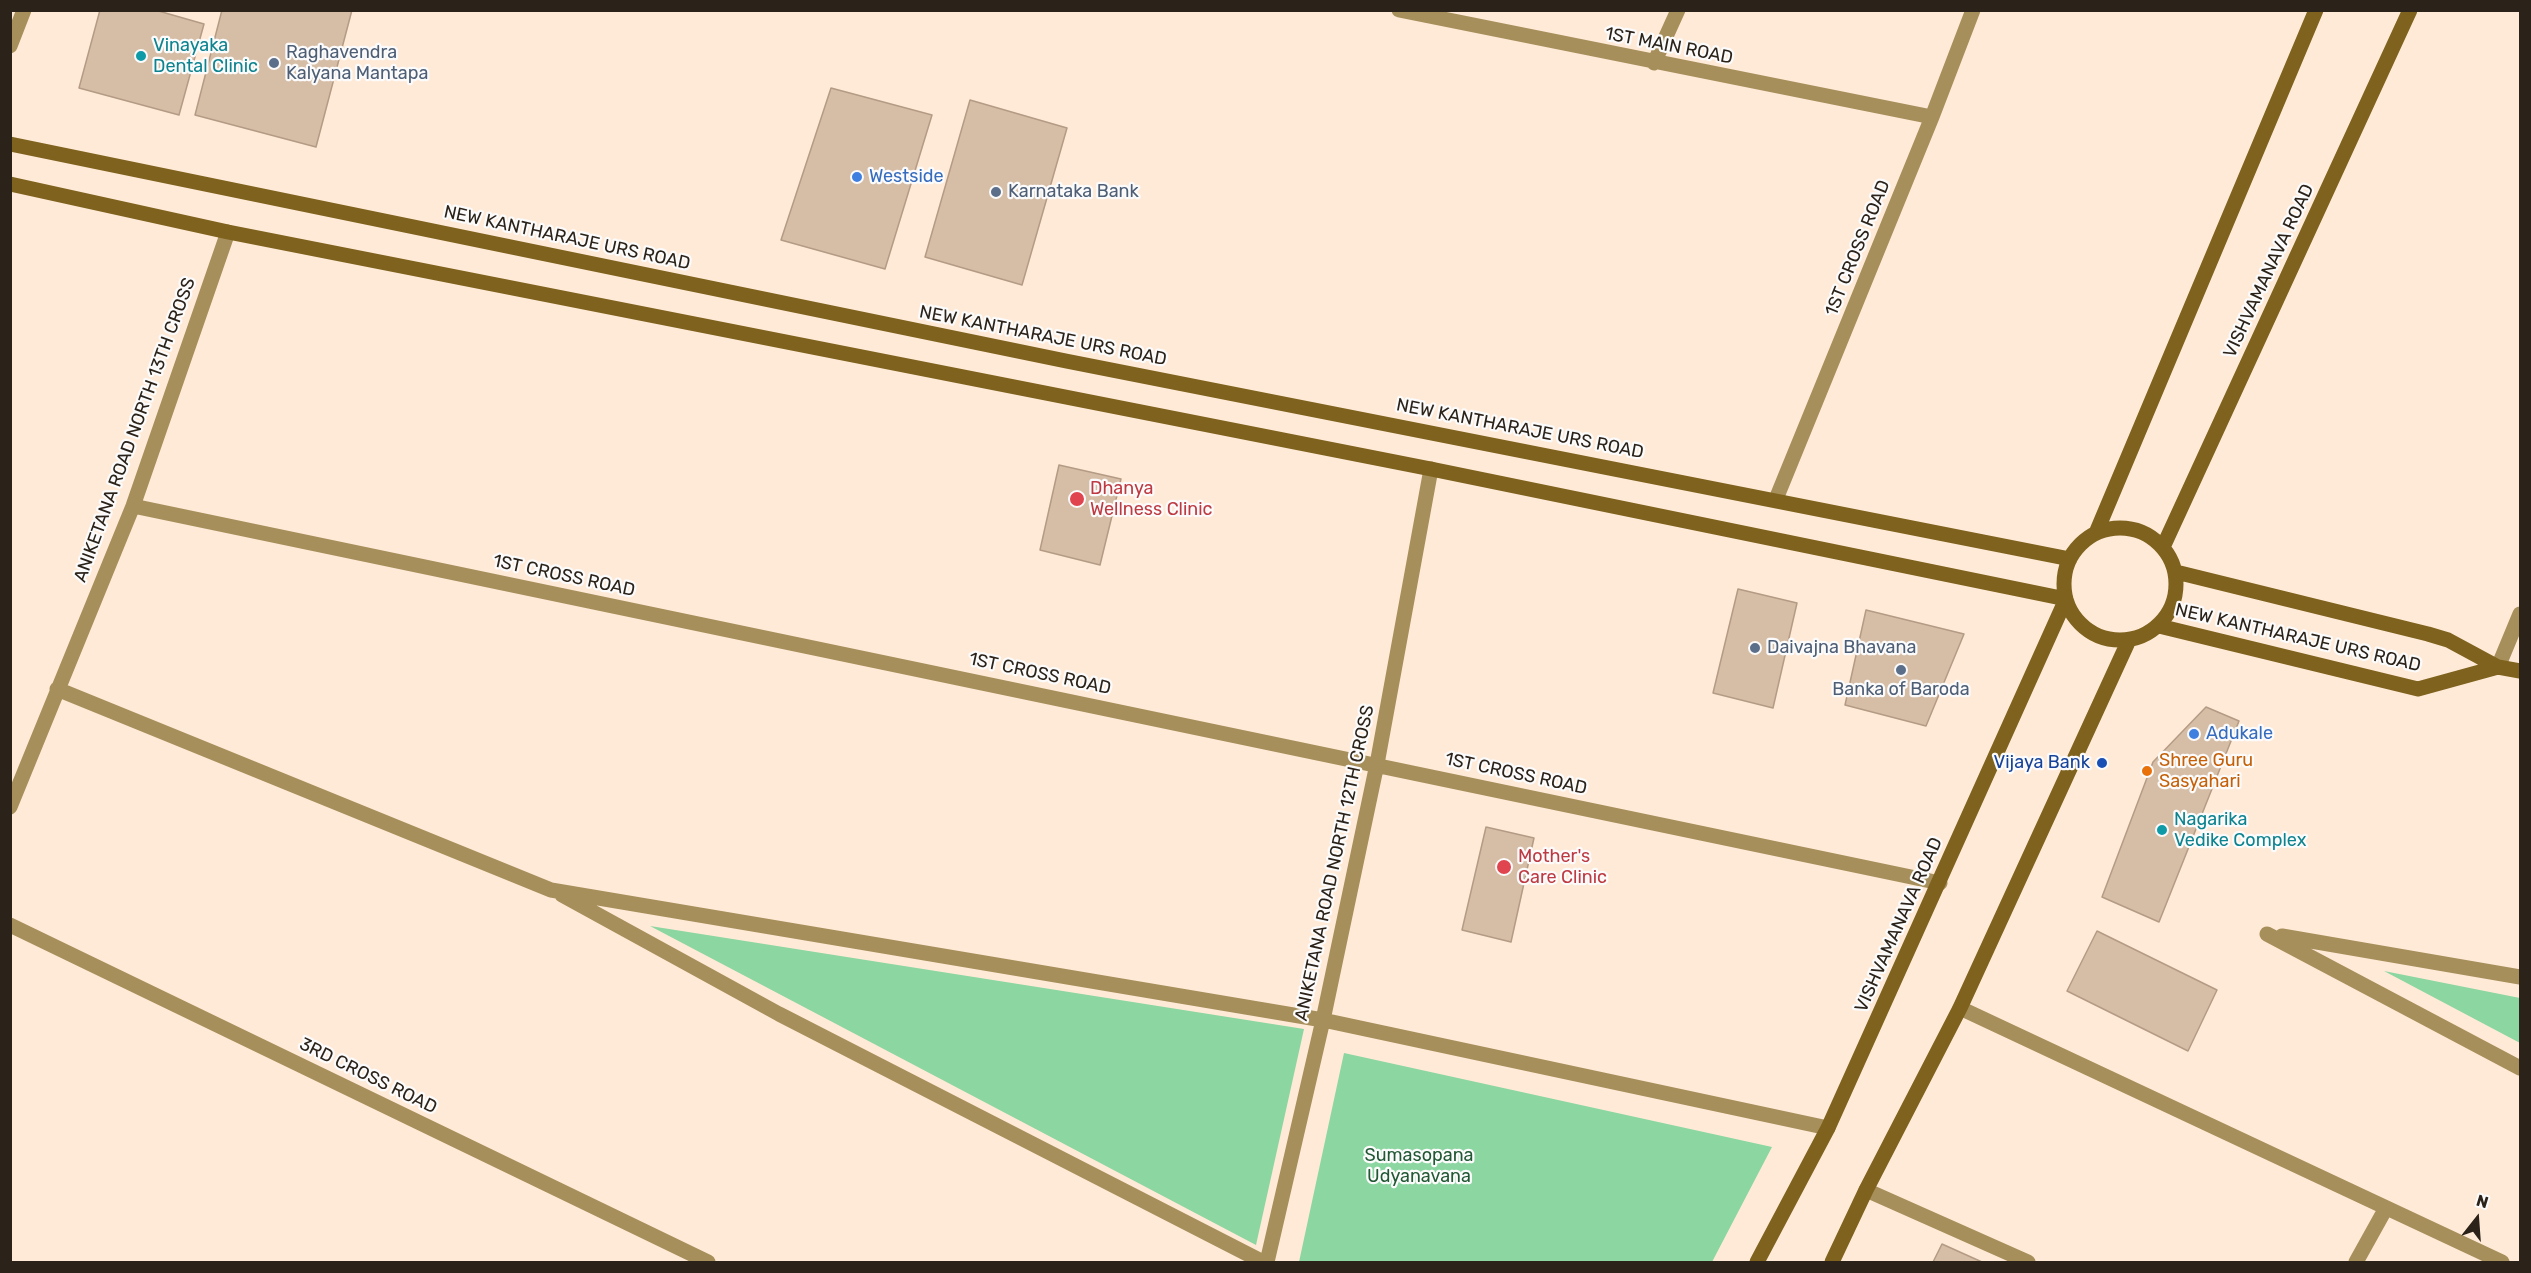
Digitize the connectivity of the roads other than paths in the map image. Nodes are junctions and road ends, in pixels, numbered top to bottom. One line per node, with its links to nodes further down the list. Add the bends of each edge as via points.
1 (24, 10): 7 (street)
2 (1399, 10): 8 (street, 1ST MAIN ROAD)
3 (1678, 10): 8 (street)
4 (1973, 10): 9 (street, 1ST CROSS ROAD)
5 (2316, 10): 16 (main road)
6 (2410, 10): 17 (main road, VISHVAMANAVA ROAD)
7 (10, 46)
8 (1654, 63): 9 (street, 1ST MAIN ROAD)
9 (1932, 117): 14 (street, 1ST CROSS ROAD)
10 (10, 144): 14 (main road, NEW KANTHARAJE URS ROAD, via 1066,361)
11 (10, 184): 12 (main road)
12 (228, 232): 13 (main road); 15 (street, ANIKETANA ROAD NORTH 13TH CROSS)
13 (1431, 469): 20 (main road); 27 (street, ANIKETANA ROAD NORTH 12TH CROSS)
14 (1776, 499): 18 (main road, NEW KANTHARAJE URS ROAD)
15 (133, 506): 26 (street, ANIKETANA ROAD NORTH 13TH CROSS); 27 (street, 1ST CROSS ROAD)
16 (2096, 533): 17 (main road, via 2113,528 2132,529); 18 (main road)
17 (2163, 547): 19 (main road)
18 (2070, 559): 20 (main road, via 2063,586)
19 (2176, 572): 22 (main road, via 2173,606); 24 (main road, NEW KANTHARAJE URS ROAD, via 2428,634 2448,640)
20 (2066, 599): 23 (main road, via 2072,614 2090,632 2113,640); 29 (main road, VISHVAMANAVA ROAD)
21 (2520, 614): 24 (street)
22 (2159, 626): 23 (main road); 24 (main road, NEW KANTHARAJE URS ROAD, via 2418,689)
23 (2129, 640): 33 (main road)
24 (2498, 667): 25 (main road, NEW KANTHARAJE URS ROAD)
25 (2520, 671)
26 (57, 688): 28 (street, ANIKETANA ROAD NORTH 13TH CROSS); 30 (street)
27 (1377, 765): 29 (street, 1ST CROSS ROAD); 34 (street, ANIKETANA ROAD NORTH 12TH CROSS)
28 (10, 807)
29 (1940, 883): 36 (main road, VISHVAMANAVA ROAD)
30 (551, 890): 34 (street); 40 (street, via 779,1014)
31 (10, 925): 39 (street, 3RD CROSS ROAD)
32 (2520, 977): 35 (street, via 2268,934)
33 (1960, 1008): 37 (main road); 38 (street)
34 (1323, 1020): 36 (street); 40 (street, ANIKETANA ROAD NORTH 12TH CROSS)
35 (2520, 1068)
36 (1828, 1128): 41 (main road, VISHVAMANAVA ROAD)
37 (1866, 1190): 42 (main road); 43 (street)
38 (2386, 1208): 44 (street); 45 (street)
39 (708, 1263)
40 (1265, 1263)
41 (1756, 1263)
42 (1832, 1263)
43 (2028, 1263)
44 (2356, 1263)
45 (2502, 1263)

